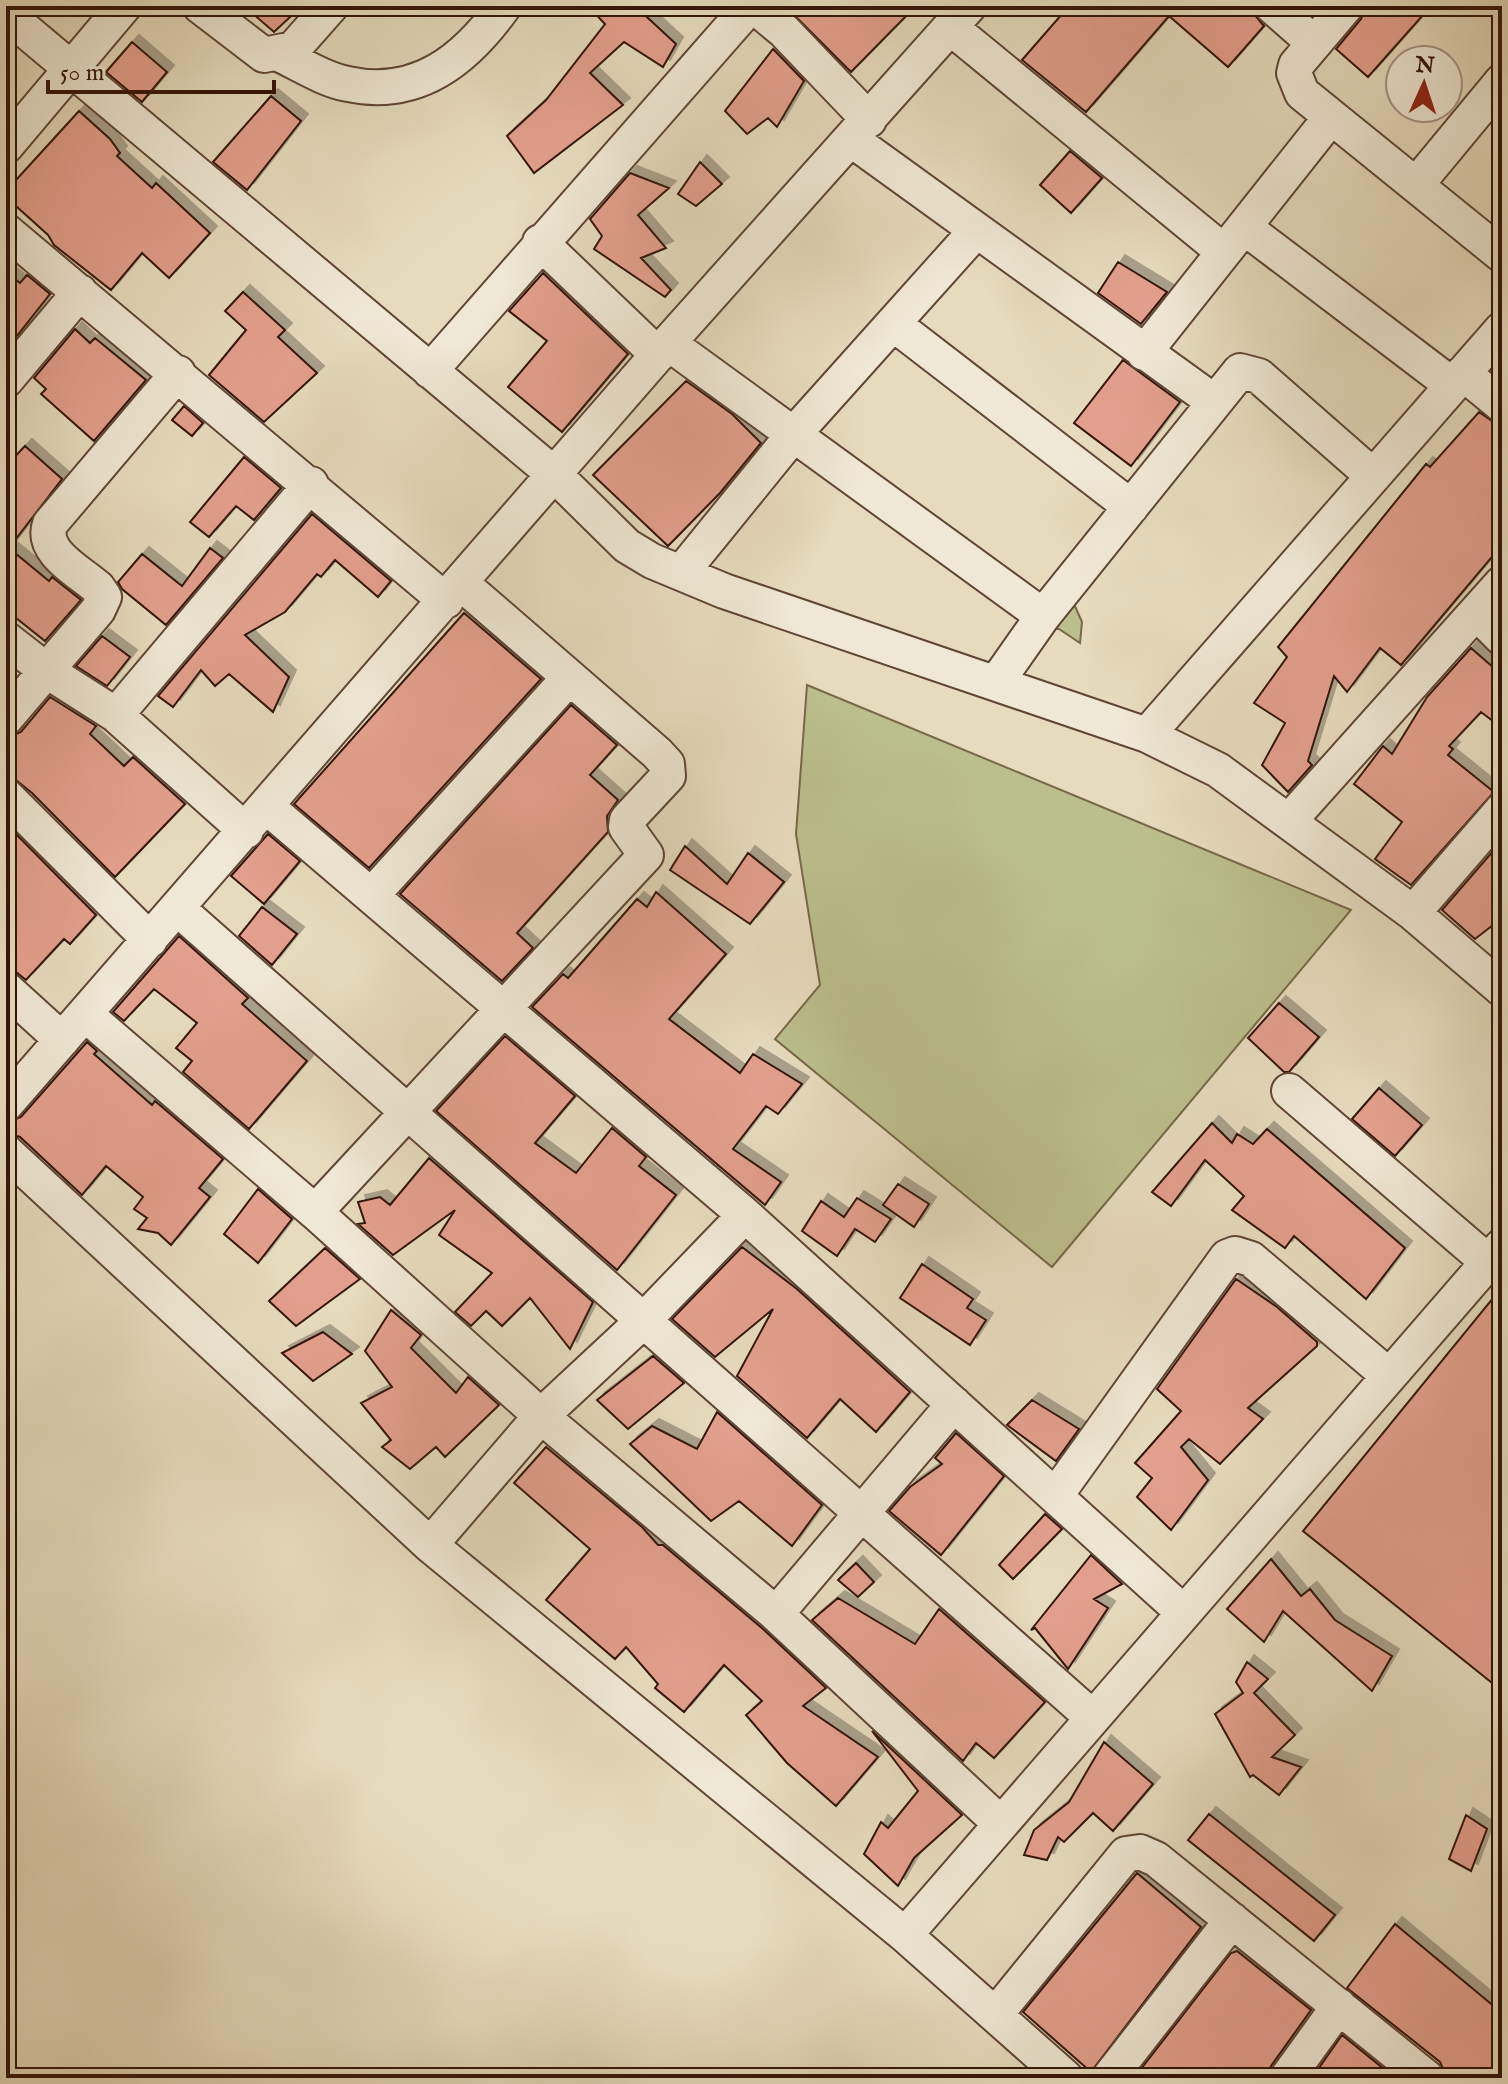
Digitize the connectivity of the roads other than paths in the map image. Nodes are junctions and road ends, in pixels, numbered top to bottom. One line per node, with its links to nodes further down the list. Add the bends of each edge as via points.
1 (124, 6): 12 (street)
2 (200, 6): 11 (street, via 250,48 264,55)
3 (331, 6): 11 (street, via 293,49)
4 (504, 6): 11 (street, via 477,43 449,66 386,87 346,84)
5 (752, 6): 15 (street, via 784,31); 21 (street)
6 (1272, 6): 10 (street)
7 (1346, 6): 10 (street)
8 (6, 14): 12 (street)
9 (957, 14): 15 (street); 20 (street)
10 (1313, 42): 14 (street, via 1294,73 1302,93)
11 (279, 54)
12 (72, 69): 16 (street); 28 (street)
13 (1502, 81): 17 (street)
14 (1331, 117): 17 (street); 20 (street)
15 (860, 130): 19 (street); 26 (street)
16 (6, 146)
17 (1416, 185): 22 (street)
18 (6, 231): 23 (street)
19 (975, 232): 24 (street); 27 (street)
20 (1234, 240): 27 (street); 30 (street)
21 (540, 242): 26 (street); 28 (street)
22 (1502, 255)
23 (80, 292): 29 (street); 31 (street)
24 (895, 325): 34 (street); 38 (street)
25 (1502, 329): 30 (street)
26 (663, 349): 34 (street); 35 (street)
27 (1144, 353): 32 (street)
28 (430, 371): 35 (street)
29 (178, 373): 37 (street); 46 (street, via 50,524 48,546 104,597)
30 (1458, 379): 33 (street); 36 (street)
31 (6, 380)
32 (1213, 401): 36 (street, via 1240,371 1259,376); 38 (street)
33 (1502, 405)
34 (793, 435): 39 (street); 43 (street)
35 (556, 476): 39 (street, via 627,546); 41 (street)
36 (1373, 476): 51 (street)
37 (311, 484): 41 (street); 49 (street)
38 (1131, 507): 43 (street)
39 (681, 573): 48 (street)
40 (1502, 583): 42 (street)
41 (454, 592): 47 (street); 54 (street)
42 (1476, 612): 44 (street); 55 (street)
43 (1043, 616): 48 (street)
44 (1502, 638)
45 (6, 639): 46 (street)
46 (47, 671): 49 (street); 50 (street)
47 (569, 678): 56 (street); 62 (street, via 657,753 667,764 668,776 627,820 626,827 646,855)
48 (996, 683): 51 (street)
49 (116, 715): 54 (street)
50 (6, 718)
51 (1147, 735): 55 (street, via 1218,770)
52 (6, 796): 59 (street)
53 (1502, 810): 58 (street)
54 (256, 819): 56 (street); 57 (street)
55 (1289, 821): 58 (street)
56 (371, 896): 62 (street)
57 (177, 908): 59 (street); 67 (street)
58 (1413, 913): 61 (street)
59 (150, 940): 63 (street)
60 (6, 989): 64 (street)
61 (1502, 989)
62 (503, 1010): 67 (street); 70 (street)
63 (85, 1014): 64 (street); 69 (street)
64 (62, 1040): 66 (street)
65 (1289, 1091): 71 (street)
66 (6, 1104)
67 (407, 1113): 69 (street); 72 (street)
68 (6, 1152): 78 (street)
69 (315, 1212): 75 (street)
70 (745, 1215): 72 (street); 74 (street)
71 (1495, 1254): 73 (street)
72 (642, 1322): 75 (street); 77 (street)
73 (1389, 1376): 76 (street, via 1251,1259 1235,1254 1227,1257); 79 (street)
74 (954, 1404): 76 (street); 77 (street)
75 (541, 1416): 78 (street); 80 (street)
76 (1056, 1495): 79 (street)
77 (862, 1512): 80 (street); 81 (street)
78 (430, 1545): 84 (street)
79 (1184, 1613): 81 (street)
80 (776, 1614): 82 (street)
81 (1093, 1718): 82 (street)
82 (1001, 1824): 84 (street)
83 (1232, 1920): 85 (street); 86 (street, via 1156,1859 1140,1852 1126,1854); 88 (street)
84 (905, 1935): 86 (street)
85 (1339, 2006): 89 (street); 90 (street)
86 (996, 2014): 87 (street)
87 (1066, 2078)
88 (1109, 2078)
89 (1287, 2078)
90 (1427, 2078)

